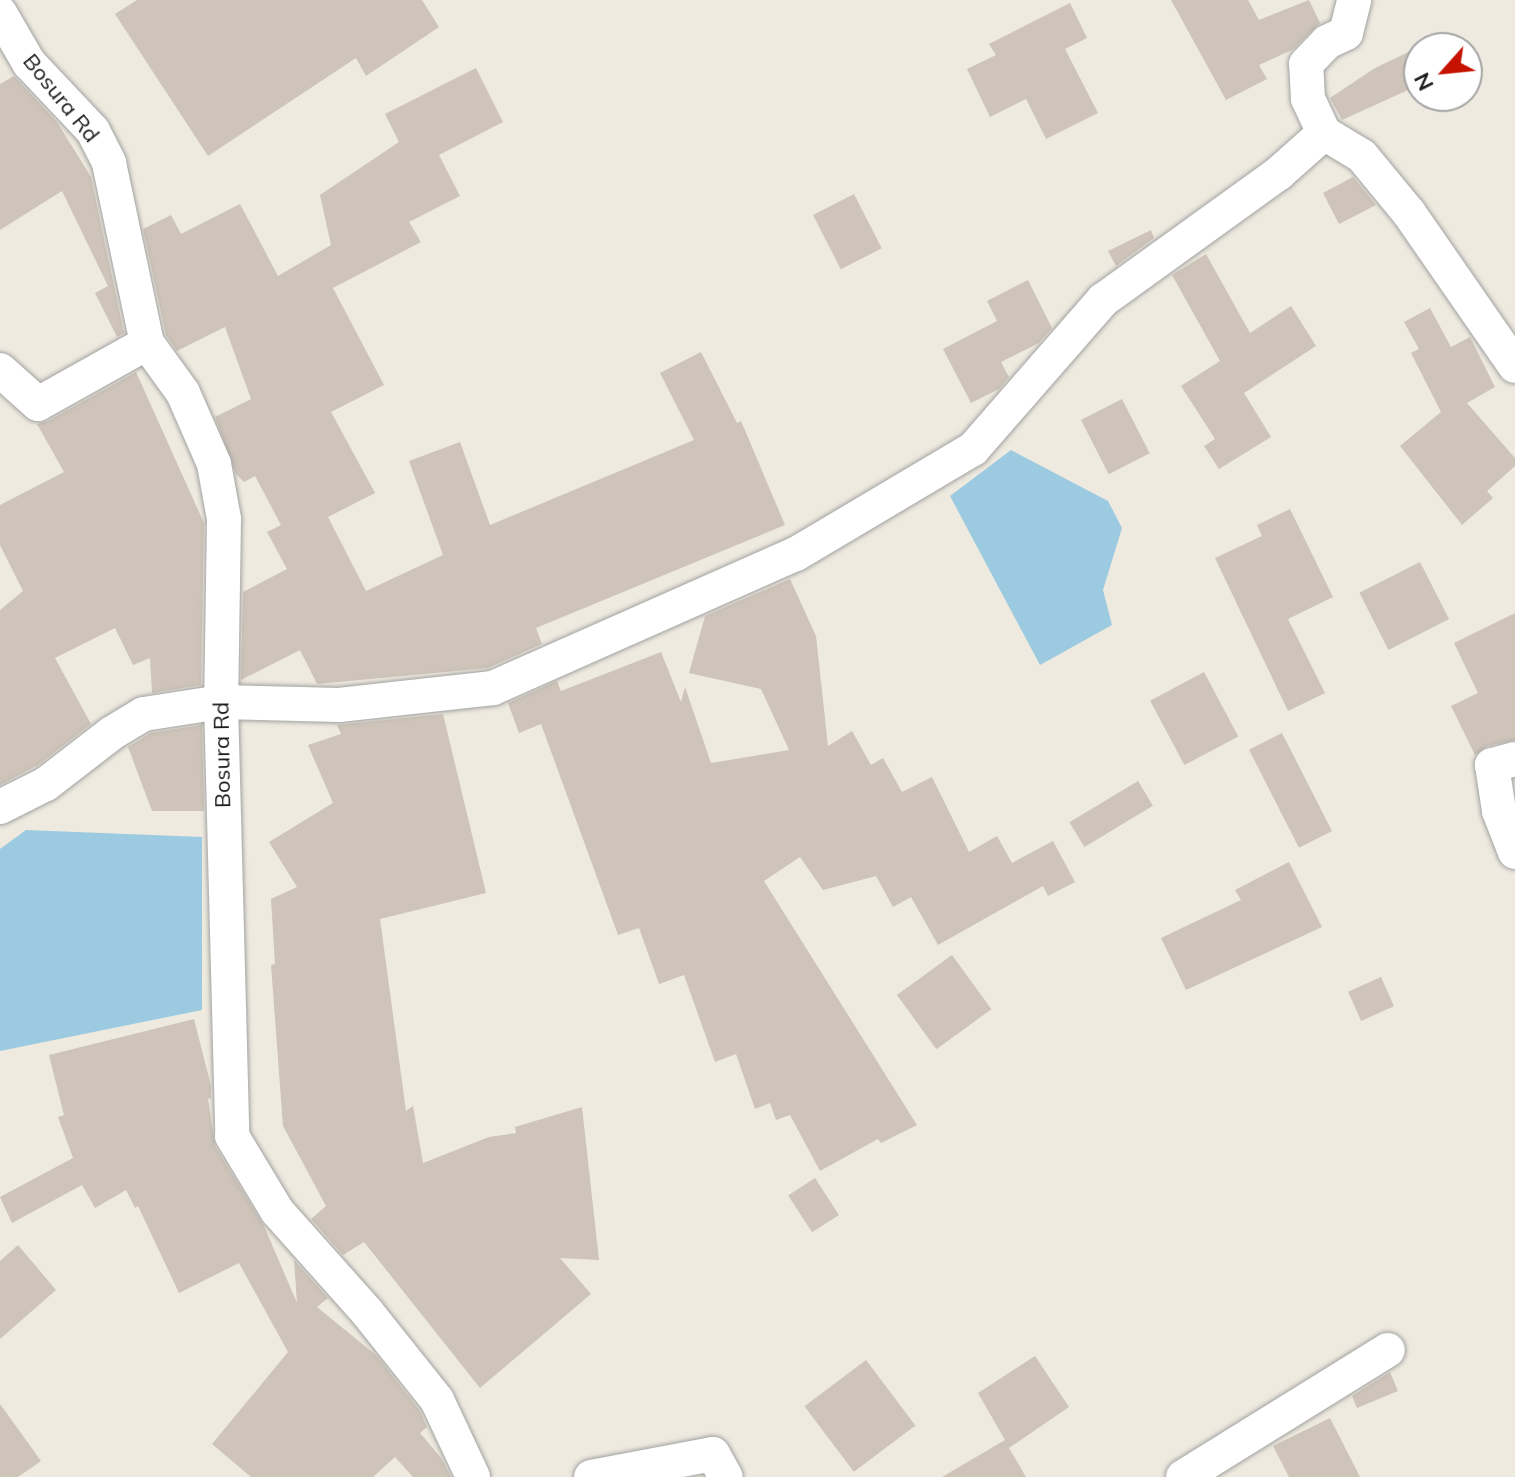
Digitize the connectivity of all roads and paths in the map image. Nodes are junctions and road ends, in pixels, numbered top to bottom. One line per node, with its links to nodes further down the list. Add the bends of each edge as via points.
1 (1354, 0): 3 (street, via 1346,33 1327,42 1306,64 1308,99)
2 (0, 13): 4 (street, Bosura Rd, via 29,63 93,131 109,163)
3 (1324, 133): 5 (street, via 1362,156 1409,213); 7 (street, via 1278,174 1103,300 973,449 796,554 493,688 339,705)
4 (147, 343): 6 (street, via 38,404); 7 (street, Bosura Rd, via 183,393 214,464 224,519)
5 (1515, 366)
6 (0, 370)
7 (221, 702): 9 (street, via 144,714 46,784); 12 (street, Bosura Rd, via 232,1136 277,1211 437,1400)
8 (1515, 759): 10 (street, via 1492,765 1499,811)
9 (0, 807)
10 (1515, 852)
11 (1388, 1350): 15 (street)
12 (473, 1477)
13 (591, 1477): 14 (street, via 713,1454)
14 (726, 1477)
15 (1183, 1477)

